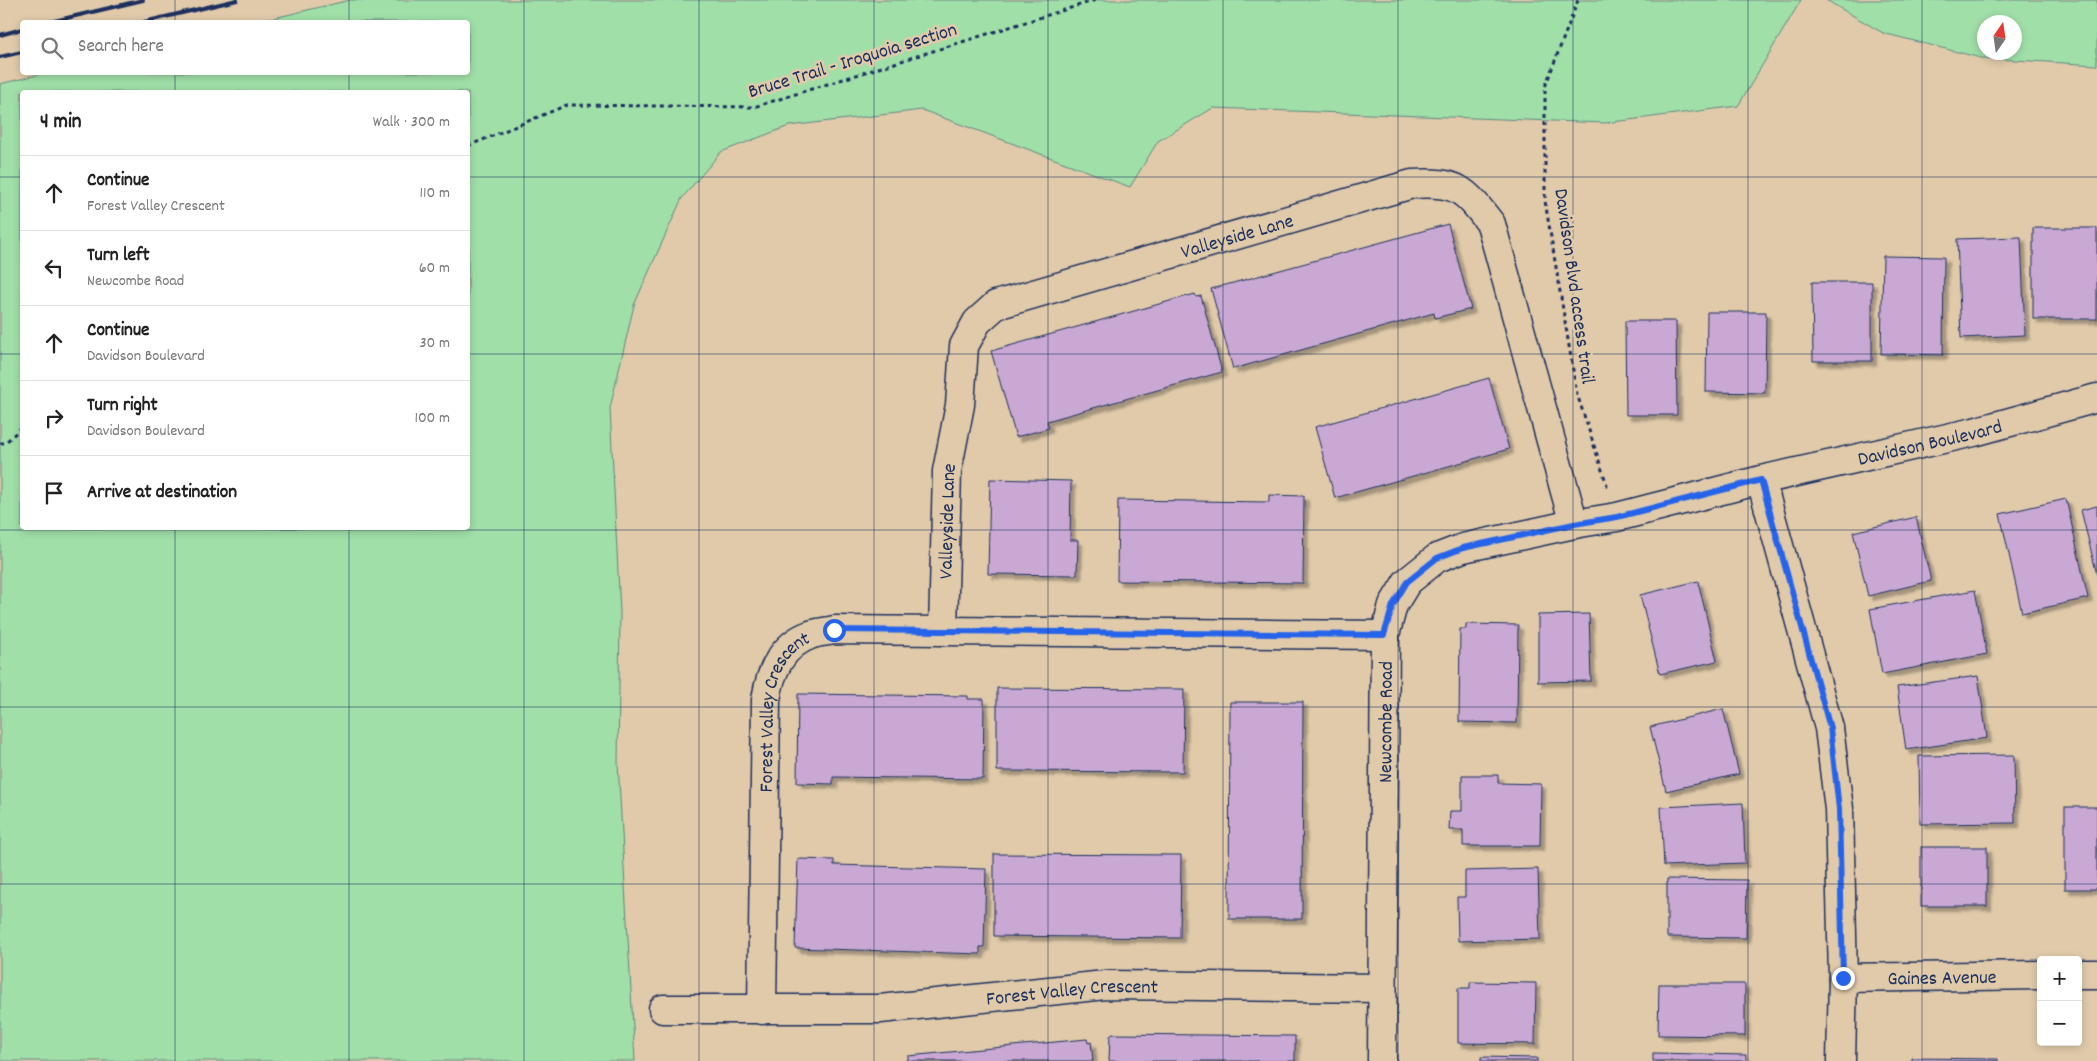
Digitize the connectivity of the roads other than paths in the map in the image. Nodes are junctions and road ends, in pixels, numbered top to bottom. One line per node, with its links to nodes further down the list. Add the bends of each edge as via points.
1 (2097, 398): 2 (street, Davidson Boulevard, via 1974,432)
2 (1761, 480): 3 (street, Davidson Boulevard); 10 (street, via 1830,728 1839,809)
3 (1617, 517): 4 (street, Newcombe Road)
4 (1574, 524): 5 (street, Valleyside Lane, via 1491,224 1470,196 1454,187 1435,183 1412,184 996,305 977,322 964,346 960,405 947,471); 6 (street, Newcombe Road, via 1463,548 1437,558 1407,582 1393,605)
5 (943, 631): 6 (street, Forest Valley Crescent); 13 (street, Forest Valley Crescent, via 834,630 810,635 791,646 778,660 769,679 766,700)
6 (1384, 635): 11 (street, Newcombe Road)
7 (2082, 974): 8 (street)
8 (2097, 974)
9 (2037, 975): 10 (street, Gaines Avenue)
10 (1843, 978): 15 (street)
11 (1382, 988): 13 (street, Forest Valley Crescent, via 1105,986 880,1009); 14 (street, Newcombe Road)
12 (663, 1009): 13 (street, Forest Valley Crescent)
13 (762, 1010)
14 (1382, 1061)
15 (1842, 1061)

